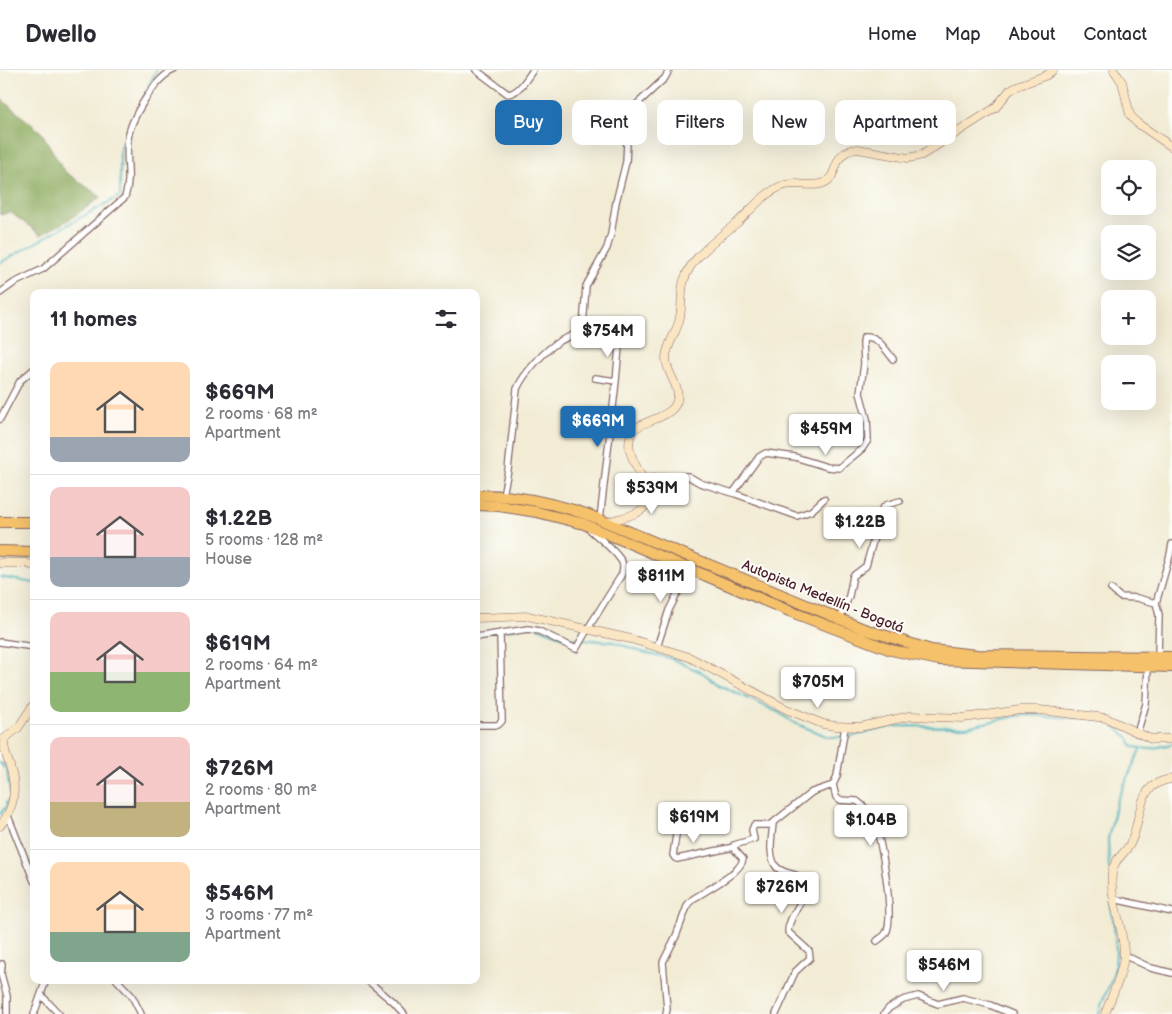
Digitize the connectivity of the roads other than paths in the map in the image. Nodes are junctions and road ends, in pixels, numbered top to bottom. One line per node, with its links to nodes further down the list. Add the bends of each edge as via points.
1 (476, 70): 2 (street, via 508,94 518,89)
2 (533, 70)
3 (669, 70): 17 (street, via 638,104 628,123 626,162 611,234 586,286 584,327 553,346 523,377 517,388)
4 (1053, 70): 15 (street, via 1010,90 995,108 922,155 908,158 851,149 839,158 830,180 819,185 789,184 773,190 696,259 684,279 680,320 666,356 676,386 676,402 671,411 638,426 629,442 633,462)
5 (1114, 70): 7 (street, via 1122,82 1130,115)
6 (170, 71): 8 (street, via 149,94 130,128 126,196 43,269)
7 (1172, 148)
8 (0, 293)
9 (620, 336): 13 (street)
10 (893, 359): 16 (street, via 873,338 864,337 860,393 868,424 868,440 862,449 835,469 795,457 766,453 759,457)
11 (30, 372): 14 (street, via 20,381)
12 (595, 378): 13 (street)
13 (616, 381): 22 (street)
14 (0, 419)
15 (644, 479): 16 (street, via 688,476); 22 (street, via 649,494 645,507 630,516)
16 (733, 493): 19 (street, via 797,516 811,511)
17 (503, 495): 18 (highway, Autopista Medellín - Bogotá); 22 (highway, Autopista Medellín - Bogotá, via 546,502)
18 (480, 496)
19 (824, 500)
20 (900, 501): 35 (street, via 882,509 866,566 853,576)
21 (480, 505): 25 (highway, Autopista Medellín - Bogotá, via 537,512)
22 (604, 520): 35 (highway, Autopista Medellín - Bogotá)
23 (0, 522): 24 (highway)
24 (30, 522)
25 (584, 524): 31 (highway, Autopista Medellín - Bogotá); 36 (street, via 617,556 623,568)
26 (1172, 544): 33 (street)
27 (0, 551): 28 (highway)
28 (30, 552)
29 (0, 563): 30 (street)
30 (30, 564)
31 (690, 569): 41 (street, via 669,610); 45 (highway, Autopista Medellín - Bogotá, via 832,628 906,653 968,662)
32 (1111, 589): 33 (street, via 1120,597)
33 (1156, 603): 42 (street, via 1159,615)
34 (480, 618): 36 (street, via 522,614)
35 (840, 619): 42 (highway, Autopista Medellín - Bogotá, via 896,641 951,653)
36 (585, 633): 37 (street, via 576,650 539,631 528,629); 41 (street, via 631,639)
37 (500, 634): 38 (street); 47 (street, via 502,721 496,725)
38 (480, 636)
39 (0, 642): 40 (street)
40 (30, 646)
41 (657, 647): 48 (street, via 689,657 786,709)
42 (1158, 657): 43 (highway, Autopista Medellín - Bogotá)
43 (1172, 657)
44 (1172, 667): 45 (highway, Autopista Medellín - Bogotá)
45 (1148, 668): 49 (street, via 1146,704)
46 (30, 710): 51 (street, via 18,728)
47 (480, 725)
48 (844, 730): 49 (street, via 910,716 963,718 1040,710 1106,718); 53 (street)
49 (1137, 733): 50 (street, via 1151,739)
50 (1172, 739)
51 (2, 740): 54 (street, via 15,791)
52 (1172, 779): 60 (street, via 1149,789 1143,798 1133,838 1114,865)
53 (833, 785): 56 (street, via 812,792); 62 (street, via 839,800 856,801 872,816 880,836 888,890 888,915 885,935)
54 (8, 816): 57 (street); 59 (street)
55 (679, 816): 58 (street, via 675,858)
56 (773, 823): 58 (street, via 754,825 754,838); 76 (street, via 771,848 776,867 799,876 805,886 788,932 810,955 808,962 795,972)
57 (0, 826)
58 (734, 846): 75 (street, via 743,859 741,865 690,902 664,957)
59 (30, 871)
60 (1114, 899): 61 (street); 63 (street)
61 (1172, 912)
62 (877, 941)
63 (1124, 955): 65 (street, via 1151,968); 79 (street)
64 (2, 964): 70 (street)
65 (1172, 972)
66 (45, 984): 69 (street)
67 (121, 984): 73 (street, via 132,996)
68 (372, 984): 74 (street)
69 (42, 996): 71 (street); 72 (street)
70 (7, 1014)
71 (34, 1014)
72 (59, 1014)
73 (141, 1014)
74 (404, 1014)
75 (666, 1014)
76 (776, 1014)
77 (884, 1014): 78 (street, via 903,1000 918,996 938,1004 963,998)
78 (1012, 1014)
79 (1105, 1014)

